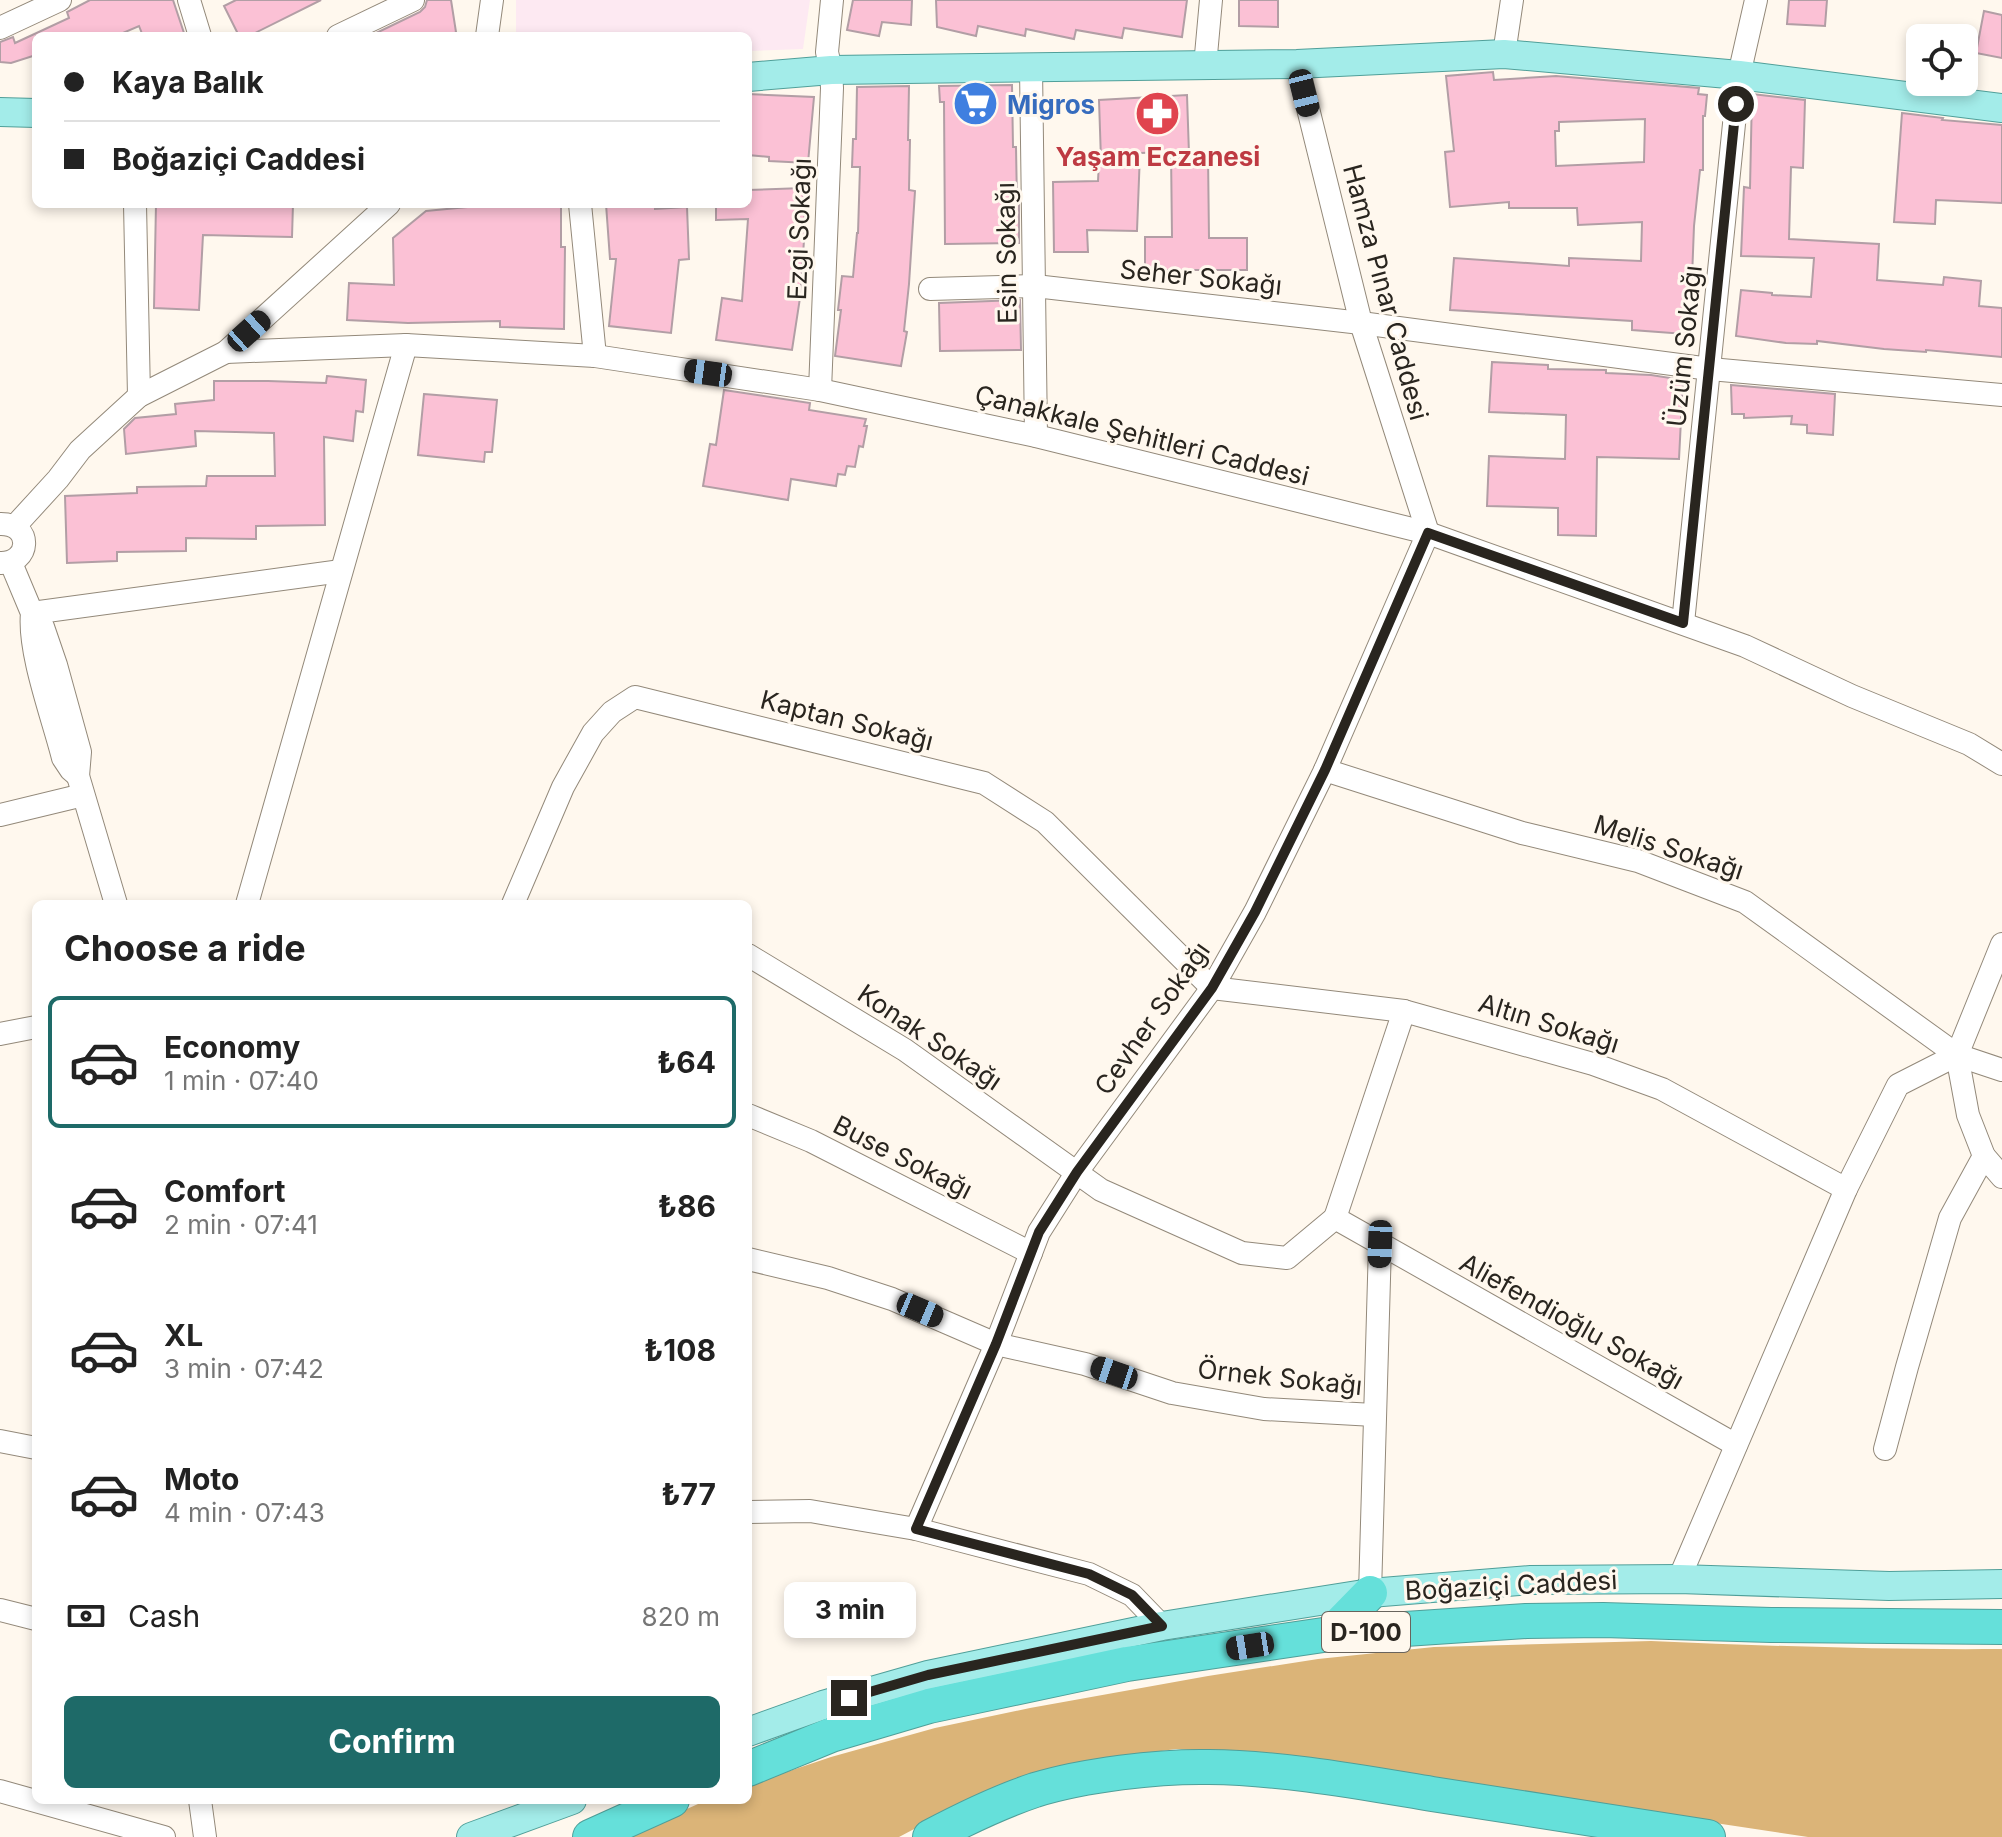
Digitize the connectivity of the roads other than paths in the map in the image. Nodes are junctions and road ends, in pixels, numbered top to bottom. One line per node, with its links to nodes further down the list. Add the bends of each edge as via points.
1 (60, 0): 9 (street)
2 (189, 0): 10 (street)
3 (413, 0): 11 (street)
4 (492, 0): 12 (street)
5 (832, 0): 17 (street, Ezgi Sokağı, via 827,52)
6 (1211, 0): 15 (street)
7 (1512, 0): 13 (street)
8 (1756, 0): 18 (street, Üzüm Sokağı)
9 (0, 28)
10 (199, 32)
11 (346, 32)
12 (488, 32)
13 (1504, 54): 14 (main road); 18 (main road)
14 (1297, 64): 15 (main road); 28 (street, Hamza Pınar Caddesi)
15 (1205, 66): 16 (main road)
16 (1031, 68): 17 (main road); 26 (street, Esin Sokağı)
17 (831, 70): 19 (main road); 33 (street, Ezgi Sokağı)
18 (1739, 75): 20 (main road); 32 (street, Üzüm Sokağı)
19 (752, 77)
20 (2002, 108)
21 (0, 112): 22 (main road)
22 (32, 113)
23 (135, 208): 35 (street)
24 (385, 208): 30 (street)
25 (580, 208): 31 (street)
26 (1035, 286): 27 (street, Seher Sokağı); 28 (street, Seher Sokağı); 36 (street, Esin Sokağı)
27 (930, 289)
28 (1361, 323): 32 (street, Seher Sokağı); 38 (street, Hamza Pınar Caddesi)
29 (406, 345): 30 (street, Çanakkale Şehitleri Caddesi); 31 (street, Çanakkale Şehitleri Caddesi); 40 (street)
30 (226, 352): 35 (street)
31 (595, 356): 33 (street, Çanakkale Şehitleri Caddesi)
32 (1710, 369): 34 (street, Seher Sokağı); 42 (street, Üzüm Sokağı)
33 (820, 390): 36 (street, Çanakkale Şehitleri Caddesi)
34 (2002, 395)
35 (139, 396): 37 (street)
36 (1036, 436): 38 (street, Çanakkale Şehitleri Caddesi)
37 (7, 525): 39 (street, via 20,531 24,546)
38 (1428, 533): 42 (street, Çanakkale Şehitleri Caddesi); 46 (street, Cevher Sokağı)
39 (6, 563): 41 (street)
40 (341, 571): 41 (street); 50 (street)
41 (32, 613): 47 (street, via 39,668 63,758)
42 (1683, 623): 44 (street, Çanakkale Şehitleri Caddesi)
43 (2002, 743): 44 (street)
44 (1969, 744): 45 (street, Çanakkale Şehitleri Caddesi)
45 (2002, 764)
46 (1325, 770): 54 (street, Cevher Sokağı); 58 (street, Melis Sokağı, via 1522,833 1638,861 1745,902)
47 (80, 786): 48 (street); 49 (street)
48 (0, 815)
49 (115, 900)
50 (248, 900)
51 (516, 900): 54 (street, Kaptan Sokağı, via 563,787 593,733 635,697 984,783 1045,822)
52 (2002, 944): 58 (street)
53 (752, 957): 62 (street, Konak Sokağı, via 905,1050)
54 (1212, 988): 55 (street, Altın Sokağı); 62 (street, Cevher Sokağı)
55 (1404, 1011): 64 (street, Altın Sokağı, via 1662,1089); 65 (street)
56 (32, 1028): 57 (street)
57 (0, 1034)
58 (1957, 1055): 59 (street, Melis Sokağı); 61 (street, via 1968,1115); 64 (street, via 1898,1085)
59 (2002, 1070)
60 (752, 1117): 67 (street, Buse Sokağı, via 811,1141)
61 (1984, 1156): 63 (street); 74 (street, via 1950,1218)
62 (1077, 1172): 65 (street, via 1101,1190 1242,1253 1287,1258); 67 (street, Cevher Sokağı)
63 (2002, 1177)
64 (1846, 1189): 72 (street)
65 (1335, 1218): 66 (street, Aliefendioğlu Sokağı)
66 (1380, 1244): 70 (street); 72 (street, Aliefendioğlu Sokağı)
67 (1031, 1253): 69 (street, Cevher Sokağı)
68 (752, 1260): 69 (street, Örnek Sokağı, via 892,1299)
69 (996, 1344): 70 (street, Örnek Sokağı, via 1085,1364 1172,1393 1264,1409); 76 (street, Cevher Sokağı)
70 (1374, 1415): 79 (street)
71 (0, 1441): 73 (street)
72 (1736, 1445): 77 (street)
73 (32, 1447)
74 (1885, 1449)
75 (752, 1512): 76 (street, via 810,1511)
76 (916, 1529): 82 (street, via 1089,1574 1132,1595)
77 (1679, 1579): 78 (main road, Boğaziçi Caddesi); 79 (main road, Boğaziçi Caddesi, via 1531,1580)
78 (2002, 1584)
79 (1370, 1593): 82 (main road, Boğaziçi Caddesi); 84 (highway)
80 (0, 1610): 81 (street)
81 (32, 1618)
82 (1162, 1626): 85 (main road, Boğaziçi Caddesi, via 928,1675)
83 (2002, 1627): 84 (highway, D-100, via 1603,1620)
84 (1330, 1634): 86 (highway, D-100, via 1127,1664 929,1706 831,1735)
85 (752, 1731)
86 (752, 1767)
87 (0, 1791): 88 (street)
88 (32, 1800)
89 (46, 1804): 93 (street)
90 (201, 1804): 94 (street)
91 (663, 1804): 96 (highway)
92 (538, 1806): 95 (main road)
93 (164, 1837)
94 (205, 1837)
95 (471, 1837)
96 (590, 1837)
97 (930, 1837): 98 (highway, via 1037,1789 1101,1776 1206,1767 1357,1782)
98 (1708, 1837)

